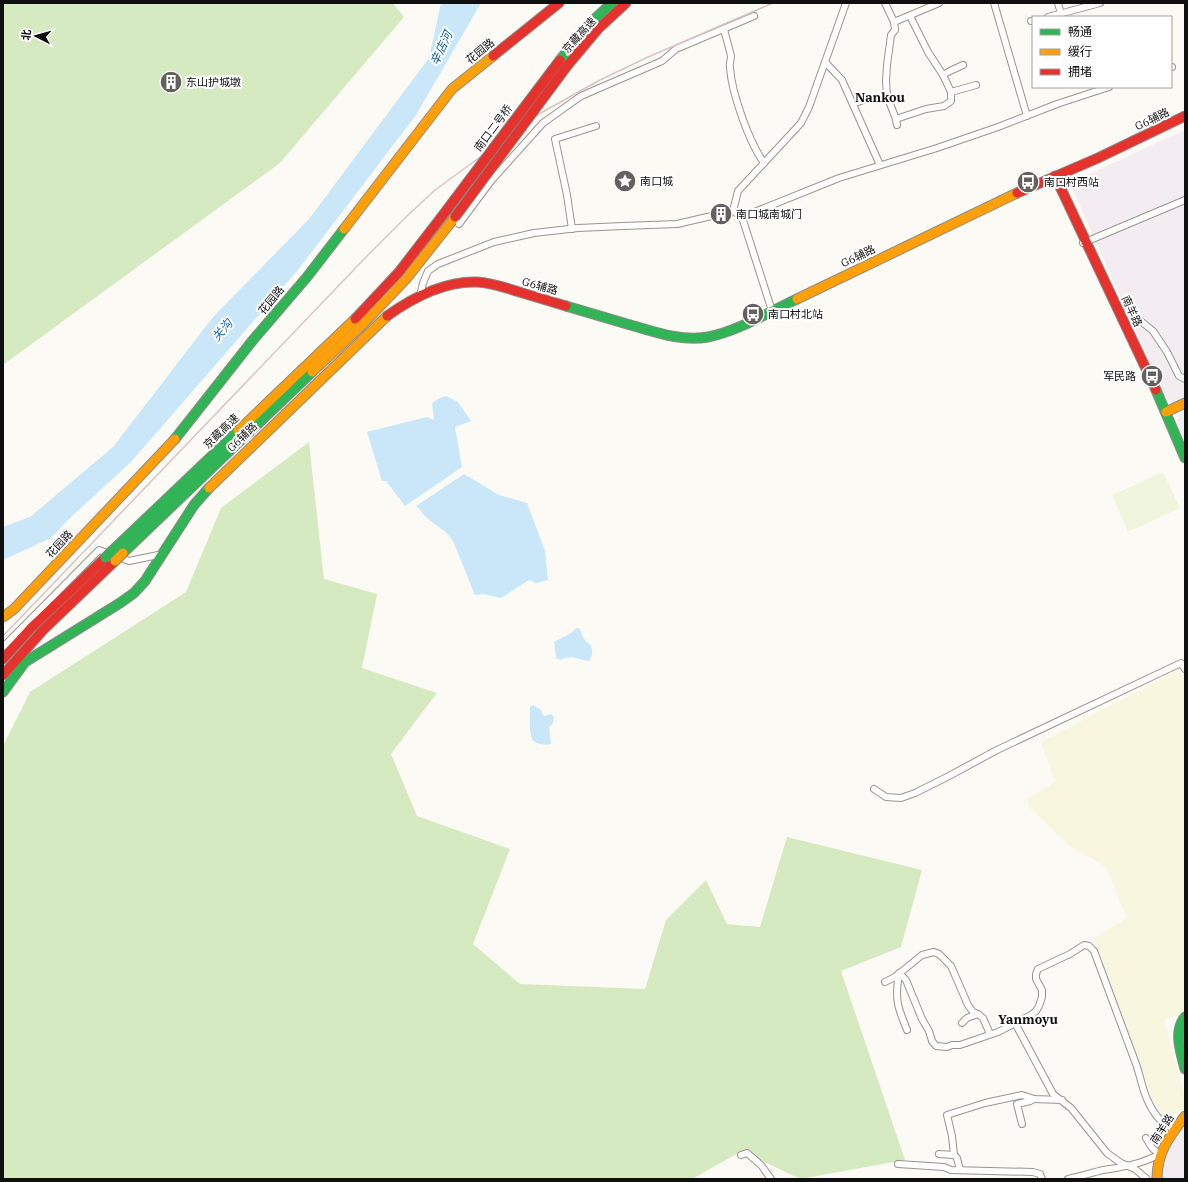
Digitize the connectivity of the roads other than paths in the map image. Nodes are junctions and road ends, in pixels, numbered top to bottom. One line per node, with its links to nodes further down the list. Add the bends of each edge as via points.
1 (559, 3): 46 (main road, 花园路, via 452,89 181,433 14,609)
2 (612, 3): 17 (main road, 京藏高速, via 589,24)
3 (626, 3): 17 (main road, 京藏高速)
4 (846, 3): 16 (street)
5 (885, 3): 14 (street)
6 (939, 3): 12 (street)
7 (994, 3): 25 (street)
8 (1058, 3): 10 (street)
9 (1100, 3): 10 (street)
10 (1061, 14): 13 (street)
11 (754, 16): 15 (street)
12 (910, 16): 14 (street); 19 (street)
13 (1052, 16)
14 (894, 22): 23 (street, via 895,30 891,35 886,65)
15 (724, 29): 28 (street, via 731,58 730,67 736,100); 35 (street, via 676,49 662,61 581,96 543,123)
16 (825, 62): 24 (street, via 842,80); 28 (street, via 801,123)
17 (563, 63): 32 (main road, 南口二号桥, bridge); 35 (main road, 南口二号桥, bridge)
18 (963, 65): 19 (street)
19 (943, 75): 22 (street)
20 (976, 85): 22 (street)
21 (1107, 88): 25 (street)
22 (952, 92): 23 (street, via 951,101 944,106 926,109 897,122)
23 (886, 96): 24 (street)
24 (852, 104): 29 (street)
25 (1027, 116): 29 (street)
26 (1185, 116): 30 (main road, G6辅路)
27 (596, 126): 36 (street, via 555,139)
28 (764, 163): 33 (street, via 738,191)
29 (880, 165): 34 (street, via 839,178)
30 (1055, 176): 37 (main road, 南羊路); 39 (main road, G6辅路)
31 (1185, 200): 37 (street)
32 (446, 211): 48 (main road, 京藏高速, bridge, via 399,272 356,318 32,626)
33 (733, 211): 34 (street); 36 (street, via 677,224)
34 (742, 217): 39 (street)
35 (457, 220): 50 (main road, 南口二号桥, bridge, via 362,325 38,634)
36 (572, 229): 38 (street, via 534,233 494,242 438,264 428,271)
37 (1084, 242): 43 (main road, 南羊路)
38 (420, 296): 39 (main road, G6辅路, via 453,285 478,282 662,334 694,339 718,335); 45 (main road, G6辅路, via 383,318 221,475 194,505)
39 (772, 311)
40 (1137, 318): 41 (street, via 1153,331 1179,376)
41 (1185, 379)
42 (1185, 403): 43 (main road)
43 (1166, 412): 44 (main road, 南羊路)
44 (1185, 458)
45 (163, 554): 47 (street, via 129,560 99,550); 51 (main road, G6辅路, via 134,593 25,662)
46 (3, 617)
47 (3, 647)
48 (3, 659)
49 (1185, 669): 52 (street, via 1181,663 997,750 915,793 901,798 886,797)
50 (3, 675)
51 (3, 692)
52 (874, 789)
53 (898, 975): 54 (street); 55 (street, via 922,955 934,952 939,954 952,966 968,1005); 59 (street, via 897,1006); 60 (street, via 906,980 936,1046 960,1045)
54 (885, 982)
55 (978, 1014): 57 (street); 60 (street, via 983,1018)
56 (1185, 1017): 61 (main road, via 1180,1023 1179,1038)
57 (962, 1023)
58 (1015, 1023): 60 (street); 63 (street, via 1054,1094); 66 (street, via 1036,1012 1039,1006 1042,990 1036,979 1038,969 1084,945 1089,946 1094,951 1146,1099 1157,1117 1168,1127)
59 (907, 1030)
60 (990, 1034)
61 (1185, 1069)
62 (1034, 1099): 63 (street); 65 (street, via 1017,1104); 71 (street, via 1022,1095 947,1115)
63 (1062, 1100): 73 (street, via 1112,1158)
64 (1185, 1116): 66 (main road, 南羊路)
65 (1022, 1124)
66 (1175, 1129): 68 (main road, 南羊路)
67 (1146, 1138): 68 (street, via 1155,1152)
68 (1161, 1153): 73 (street, via 1143,1162); 79 (main road, 南羊路, via 1158,1159)
69 (939, 1154): 71 (street)
70 (741, 1155): 75 (street, via 747,1153 761,1165)
71 (954, 1155): 74 (street)
72 (898, 1164): 74 (street)
73 (1127, 1165): 77 (street); 78 (street)
74 (960, 1170): 76 (street, via 1033,1172 1040,1174)
75 (771, 1179)
76 (1042, 1179)
77 (1068, 1179)
78 (1147, 1179)
79 (1157, 1179)

